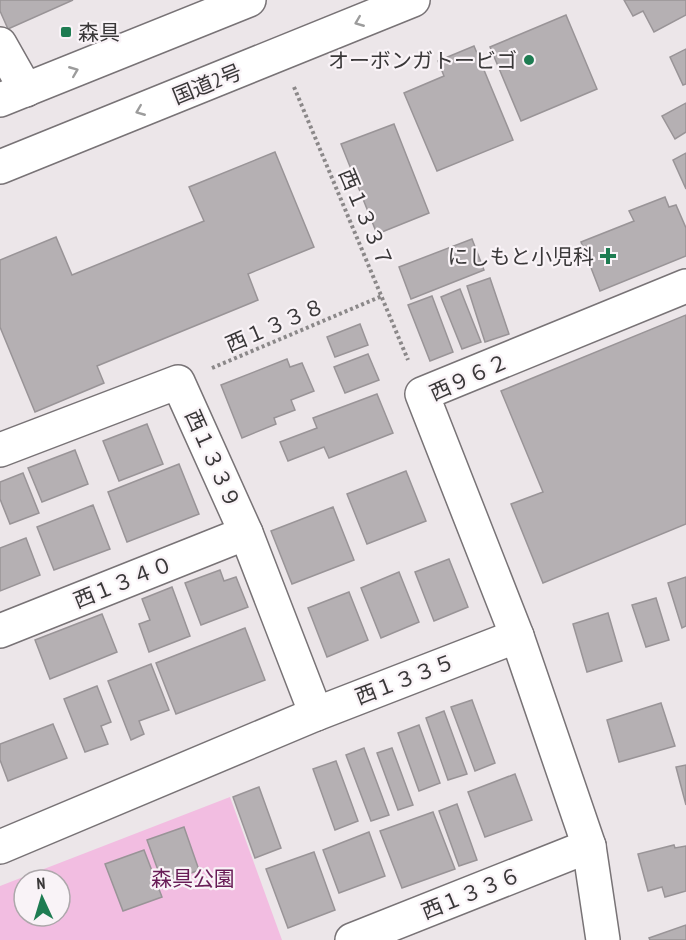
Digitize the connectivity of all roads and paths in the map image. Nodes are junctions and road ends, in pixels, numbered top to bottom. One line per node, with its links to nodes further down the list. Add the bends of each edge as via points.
1 (249, 0): 5 (main road, one-way to 1)
2 (414, 0): 4 (main road, 国道2号, one-way to 4)
3 (0, 44): 5 (main road)
4 (280, 55): 6 (main road, 国道2号, one-way to 6); 8 (path, 西１３３７)
5 (13, 95)
6 (0, 167)
7 (686, 286): 10 (main road, 西９６２)
8 (382, 296): 9 (path, 西１３３８); 10 (path, 西１３３７)
9 (178, 382): 11 (main road); 12 (main road, 西１３３９)
10 (422, 394): 14 (main road, 西９６２)
11 (0, 450)
12 (246, 533): 13 (main road, 西１３４０); 15 (main road, 西１３３９)
13 (0, 630)
14 (517, 636): 15 (main road, 西１３３５); 16 (main road)
15 (316, 714): 17 (main road, 西１３３５)
16 (589, 846): 18 (main road, 西１３３６); 19 (main road)
17 (0, 847)
18 (352, 940)
19 (603, 940)

